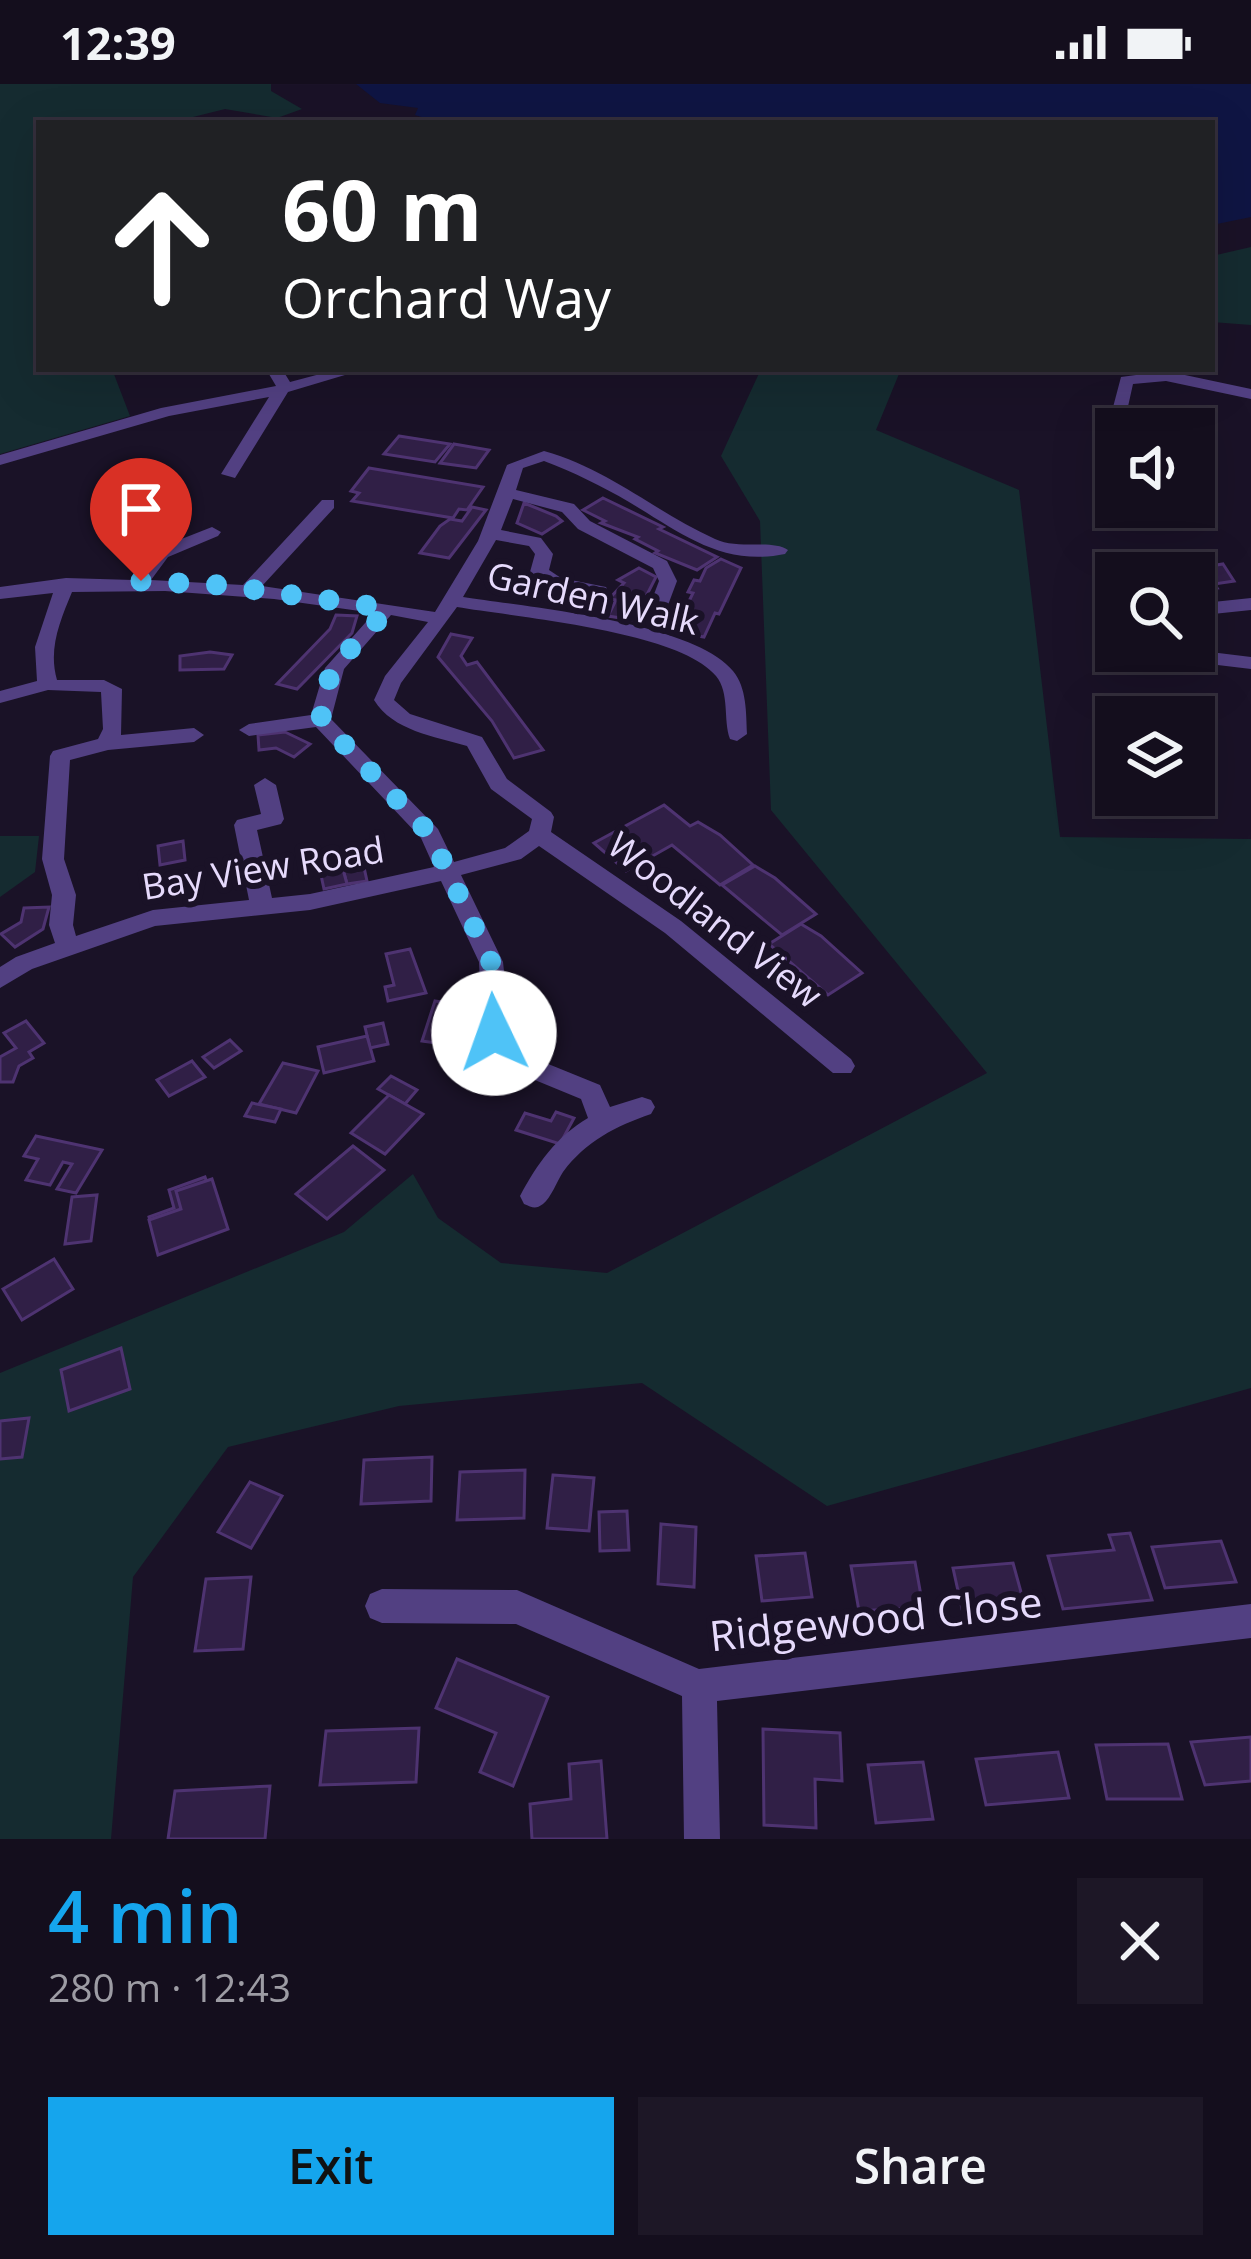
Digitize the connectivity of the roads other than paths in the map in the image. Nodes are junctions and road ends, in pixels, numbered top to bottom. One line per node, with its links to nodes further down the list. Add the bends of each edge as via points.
1 (276, 372): 3 (street)
2 (344, 372): 3 (street)
3 (284, 386): 6 (street); 7 (street)
4 (1251, 394): 5 (street, via 1166,376 1126,380)
5 (1120, 408)
6 (0, 460)
7 (229, 474)
8 (508, 494): 11 (street); 12 (street, via 515,466 544,456 647,504 718,549); 22 (street, via 568,508 584,525 661,565 668,581)
9 (328, 504): 15 (street)
10 (212, 532): 13 (street, via 162,553)
11 (495, 533): 16 (street, via 536,542 545,579); 21 (street)
12 (779, 550)
13 (141, 581): 14 (street, Garden Walk); 15 (street, Garden Walk)
14 (66, 584): 17 (street, Garden Walk); 25 (street, via 47,634)
15 (249, 589): 19 (street, Garden Walk)
16 (599, 591)
17 (0, 592)
18 (1251, 604): 20 (street)
19 (387, 608): 21 (street, Garden Walk); 27 (street, via 336,659)
20 (1215, 608)
21 (444, 609): 29 (street, Garden Walk, via 628,632 700,653 732,687); 33 (street, via 384,700 403,719 475,742 499,784 543,818)
22 (656, 613)
23 (1215, 659): 24 (street)
24 (1251, 663)
25 (48, 684): 26 (street); 31 (street, via 112,688)
26 (0, 698)
27 (321, 720): 28 (street); 34 (street, via 430,834)
28 (249, 730)
29 (737, 734)
30 (194, 735): 31 (street)
31 (107, 743): 36 (street, via 60,756 53,859)
32 (266, 785): 35 (street, via 273,819 245,825)
33 (539, 835): 34 (street, Bay View Road, via 513,854); 38 (street, Woodland View, via 673,927)
34 (448, 872): 35 (street, Bay View Road); 40 (street, via 491,962 501,1050 591,1092)
35 (262, 905): 36 (street, Bay View Road, via 153,918)
36 (68, 946): 37 (street, Bay View Road)
37 (0, 979)
38 (842, 1066)
39 (642, 1107): 40 (street)
40 (601, 1118): 41 (street, via 554,1160)
41 (534, 1196)
42 (382, 1606): 44 (street, Ridgewood Close, via 517,1607)
43 (1251, 1621): 44 (street, Ridgewood Close)
44 (698, 1686): 45 (street)
45 (702, 1839)

